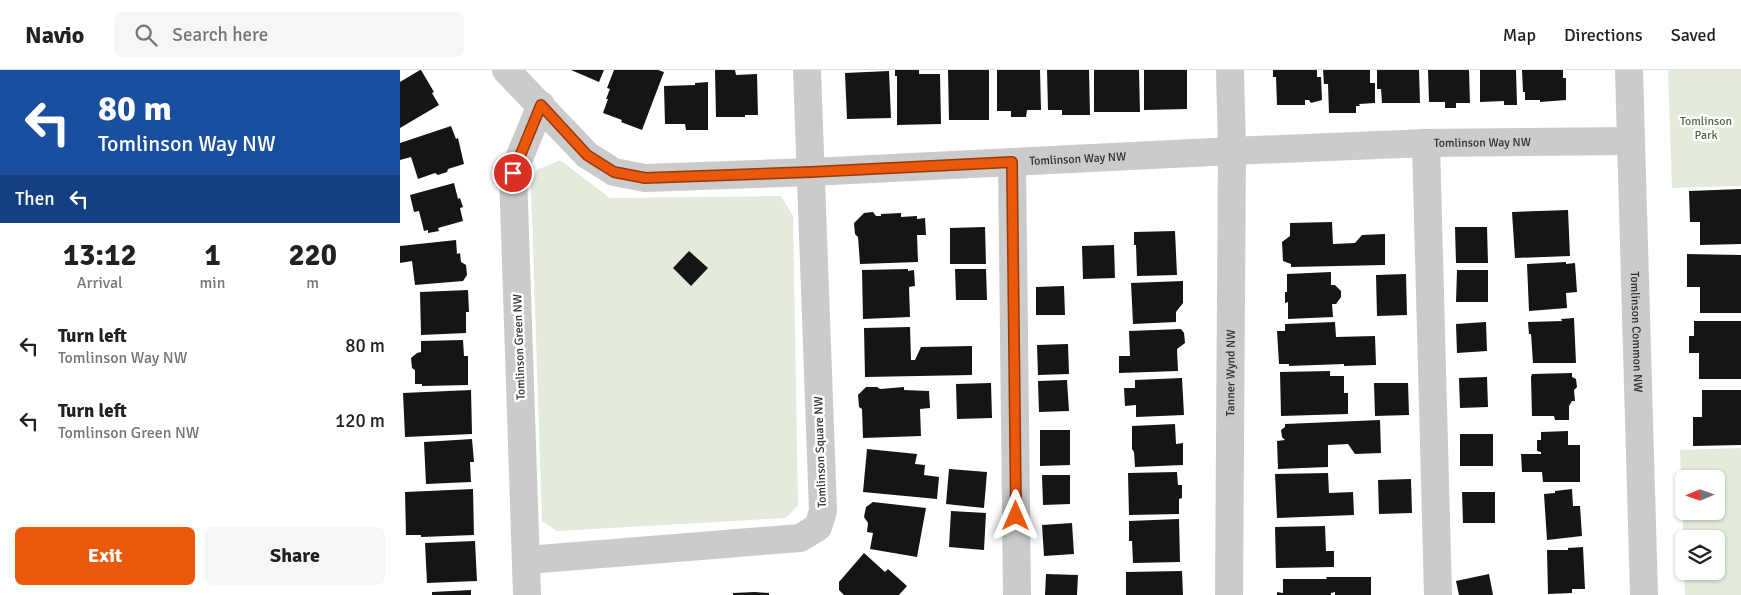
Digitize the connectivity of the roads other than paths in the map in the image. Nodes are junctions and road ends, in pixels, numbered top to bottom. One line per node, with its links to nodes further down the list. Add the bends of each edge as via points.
1 (506, 70): 5 (street, Tomlinson Way NW)
2 (807, 70): 10 (street, Tomlinson Square NW)
3 (1230, 70): 8 (street, Tanner Wynd NW)
4 (1629, 70): 6 (street, Tomlinson Common NW)
5 (541, 105): 10 (street, Tomlinson Way NW, via 587,155 614,172 645,178); 11 (street, Tomlinson Green NW, via 513,173)
6 (1631, 141): 7 (street, Tomlinson Way NW); 16 (street, Tomlinson Common NW)
7 (1426, 144): 8 (street, Tomlinson Way NW); 15 (street)
8 (1232, 151): 9 (street, Tomlinson Way NW); 14 (street, Tanner Wynd NW)
9 (1012, 162): 10 (street, Tomlinson Way NW); 13 (street)
10 (811, 172): 11 (street, Tomlinson Square NW, via 823,511 818,527 800,538)
11 (527, 560): 12 (street, Tomlinson Green NW)
12 (528, 595)
13 (1017, 595)
14 (1229, 595)
15 (1438, 595)
16 (1644, 595)

